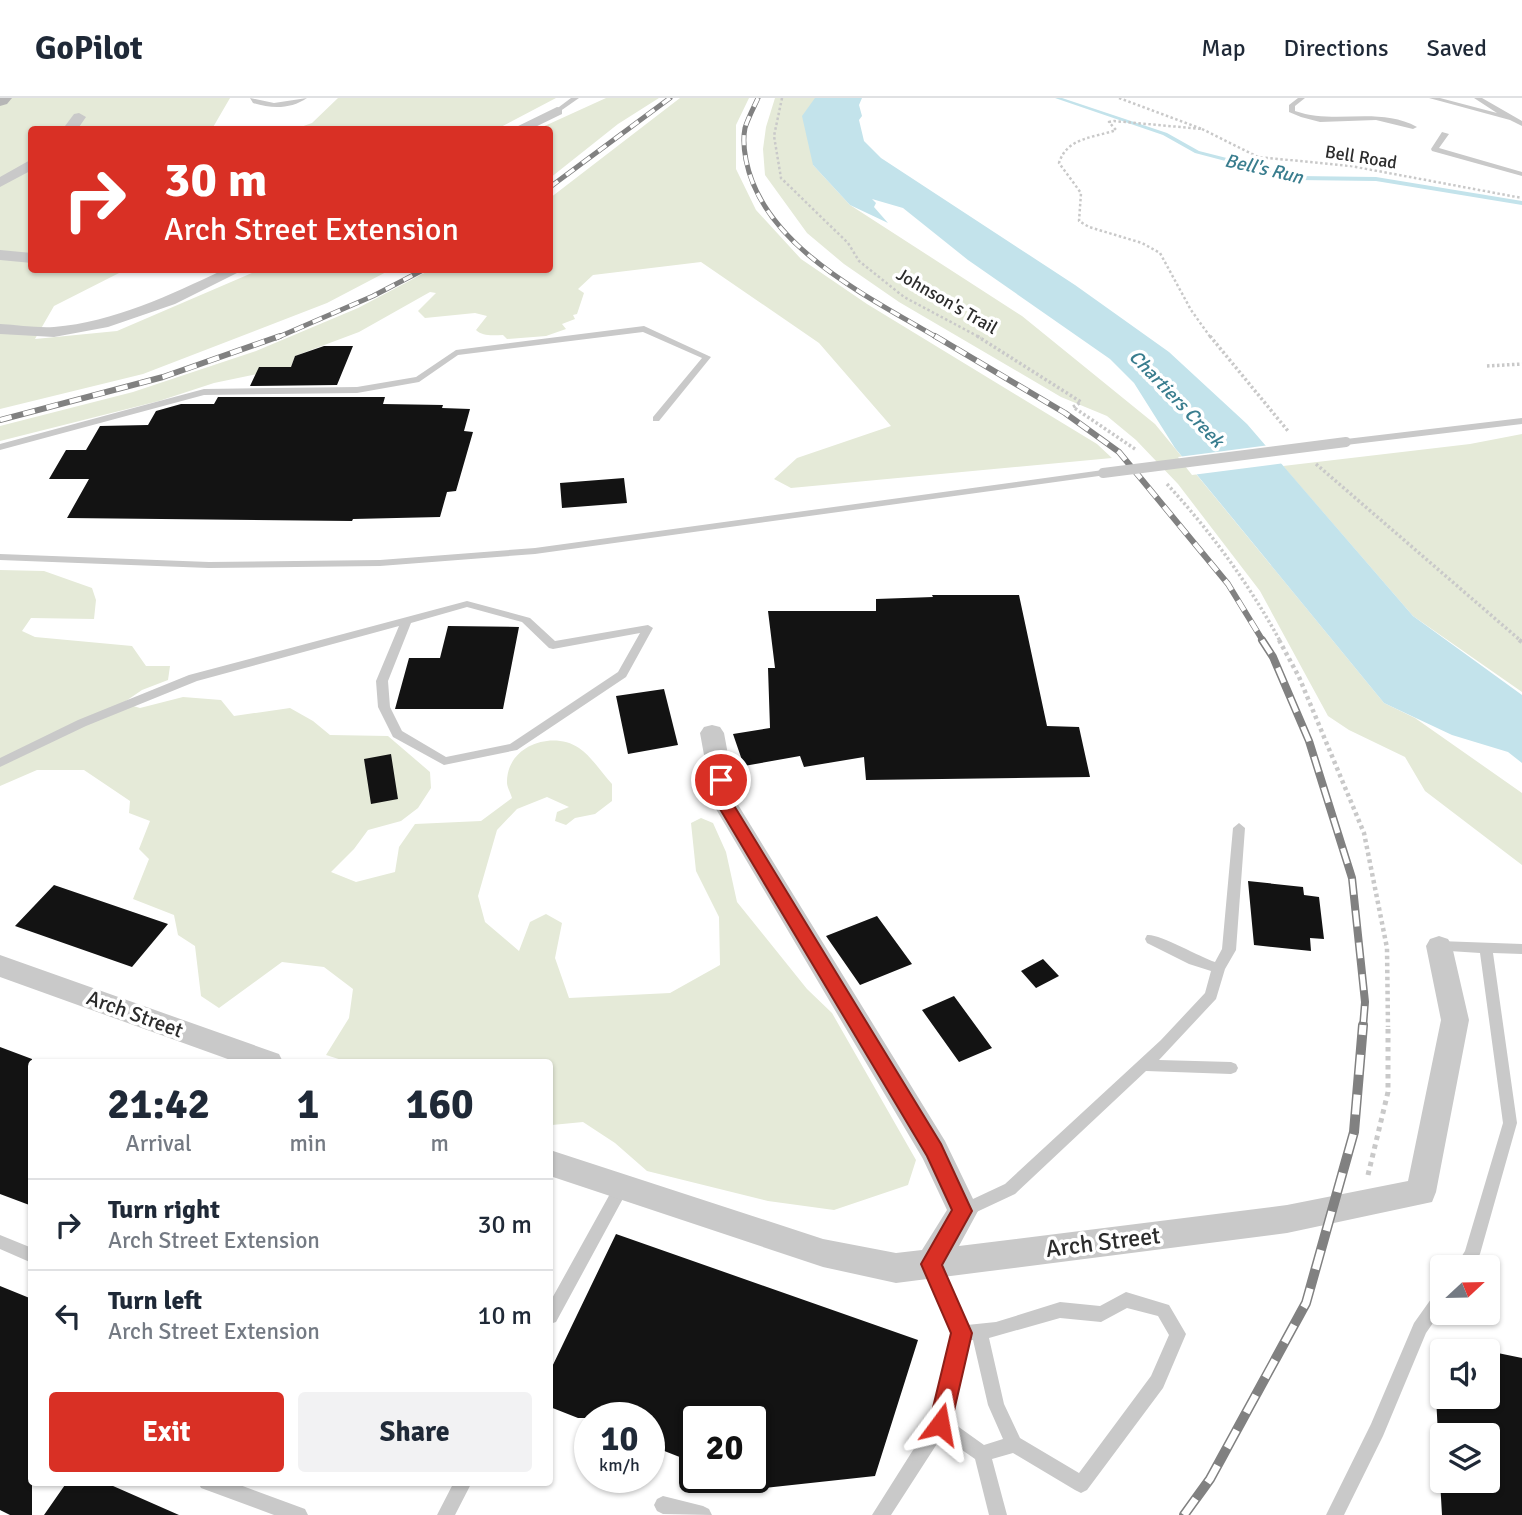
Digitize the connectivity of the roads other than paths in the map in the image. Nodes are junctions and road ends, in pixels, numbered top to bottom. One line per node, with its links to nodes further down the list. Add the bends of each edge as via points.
1 (253, 98): 2 (lane, via 275,106)
2 (304, 98)
3 (576, 98): 7 (lane)
4 (1302, 98): 13 (lane, via 1292,105 1292,111 1308,118 1325,122 1375,119)
5 (1432, 98): 9 (lane)
6 (1477, 98): 9 (lane)
7 (556, 111): 12 (street)
8 (79, 117): 11 (street)
9 (1514, 119): 10 (lane)
10 (1522, 124)
11 (72, 126)
12 (525, 126)
13 (1413, 127)
14 (1445, 134): 16 (lane, via 1435,149)
15 (28, 166): 17 (street)
16 (1522, 174)
17 (0, 183)
18 (0, 255): 19 (street)
19 (28, 257)
20 (229, 273): 21 (street, via 115,322 51,332)
21 (0, 329)
22 (656, 419): 24 (lane, via 707,357 644,329 456,353 419,379 357,390 204,391)
23 (1522, 421): 25 (lane, bridge, via 535,551 380,563 209,565)
24 (0, 447)
25 (0, 557)
26 (406, 621): 26 (lane, via 467,604 526,620 553,645 648,628 622,674 513,747 444,761 397,734 384,707 382,681); 28 (lane, via 193,678 82,723)
27 (712, 733): 41 (street, via 725,804 934,1150)
28 (0, 763)
29 (1239, 828): 35 (lane, via 1229,950)
30 (1152, 939): 35 (lane)
31 (1439, 946): 32 (lane); 45 (street, Arch Street, via 1455,1020 1421,1192 1287,1219)
32 (1486, 948): 33 (lane); 44 (lane, via 1510,1123)
33 (1522, 949)
34 (0, 965): 36 (street, Arch Street)
35 (1218, 968): 37 (lane, via 1211,995)
36 (261, 1059)
37 (1143, 1065): 38 (lane); 41 (lane, via 1010,1189)
38 (1231, 1068)
39 (553, 1164): 40 (street, Arch Street)
40 (621, 1188): 45 (street, Arch Street, via 823,1254 896,1268); 46 (lane)
41 (962, 1211): 45 (street)
42 (0, 1242): 43 (lane)
43 (28, 1254)
44 (1471, 1255)
45 (931, 1264): 48 (lane)
46 (553, 1312)
47 (1430, 1314): 60 (lane)
48 (970, 1332): 49 (lane); 50 (lane); 50 (lane, via 996,1330 1060,1310 1101,1314 1126,1300 1163,1310 1178,1334 1157,1382 1082,1484)
49 (940, 1424): 51 (lane); 58 (lane)
50 (1014, 1444): 51 (lane)
51 (982, 1454): 59 (lane)
52 (217, 1486): 55 (lane)
53 (461, 1486): 56 (lane)
54 (663, 1505): 57 (lane)
55 (299, 1515)
56 (446, 1515)
57 (702, 1515)
58 (881, 1515)
59 (998, 1515)
60 (1335, 1515)

